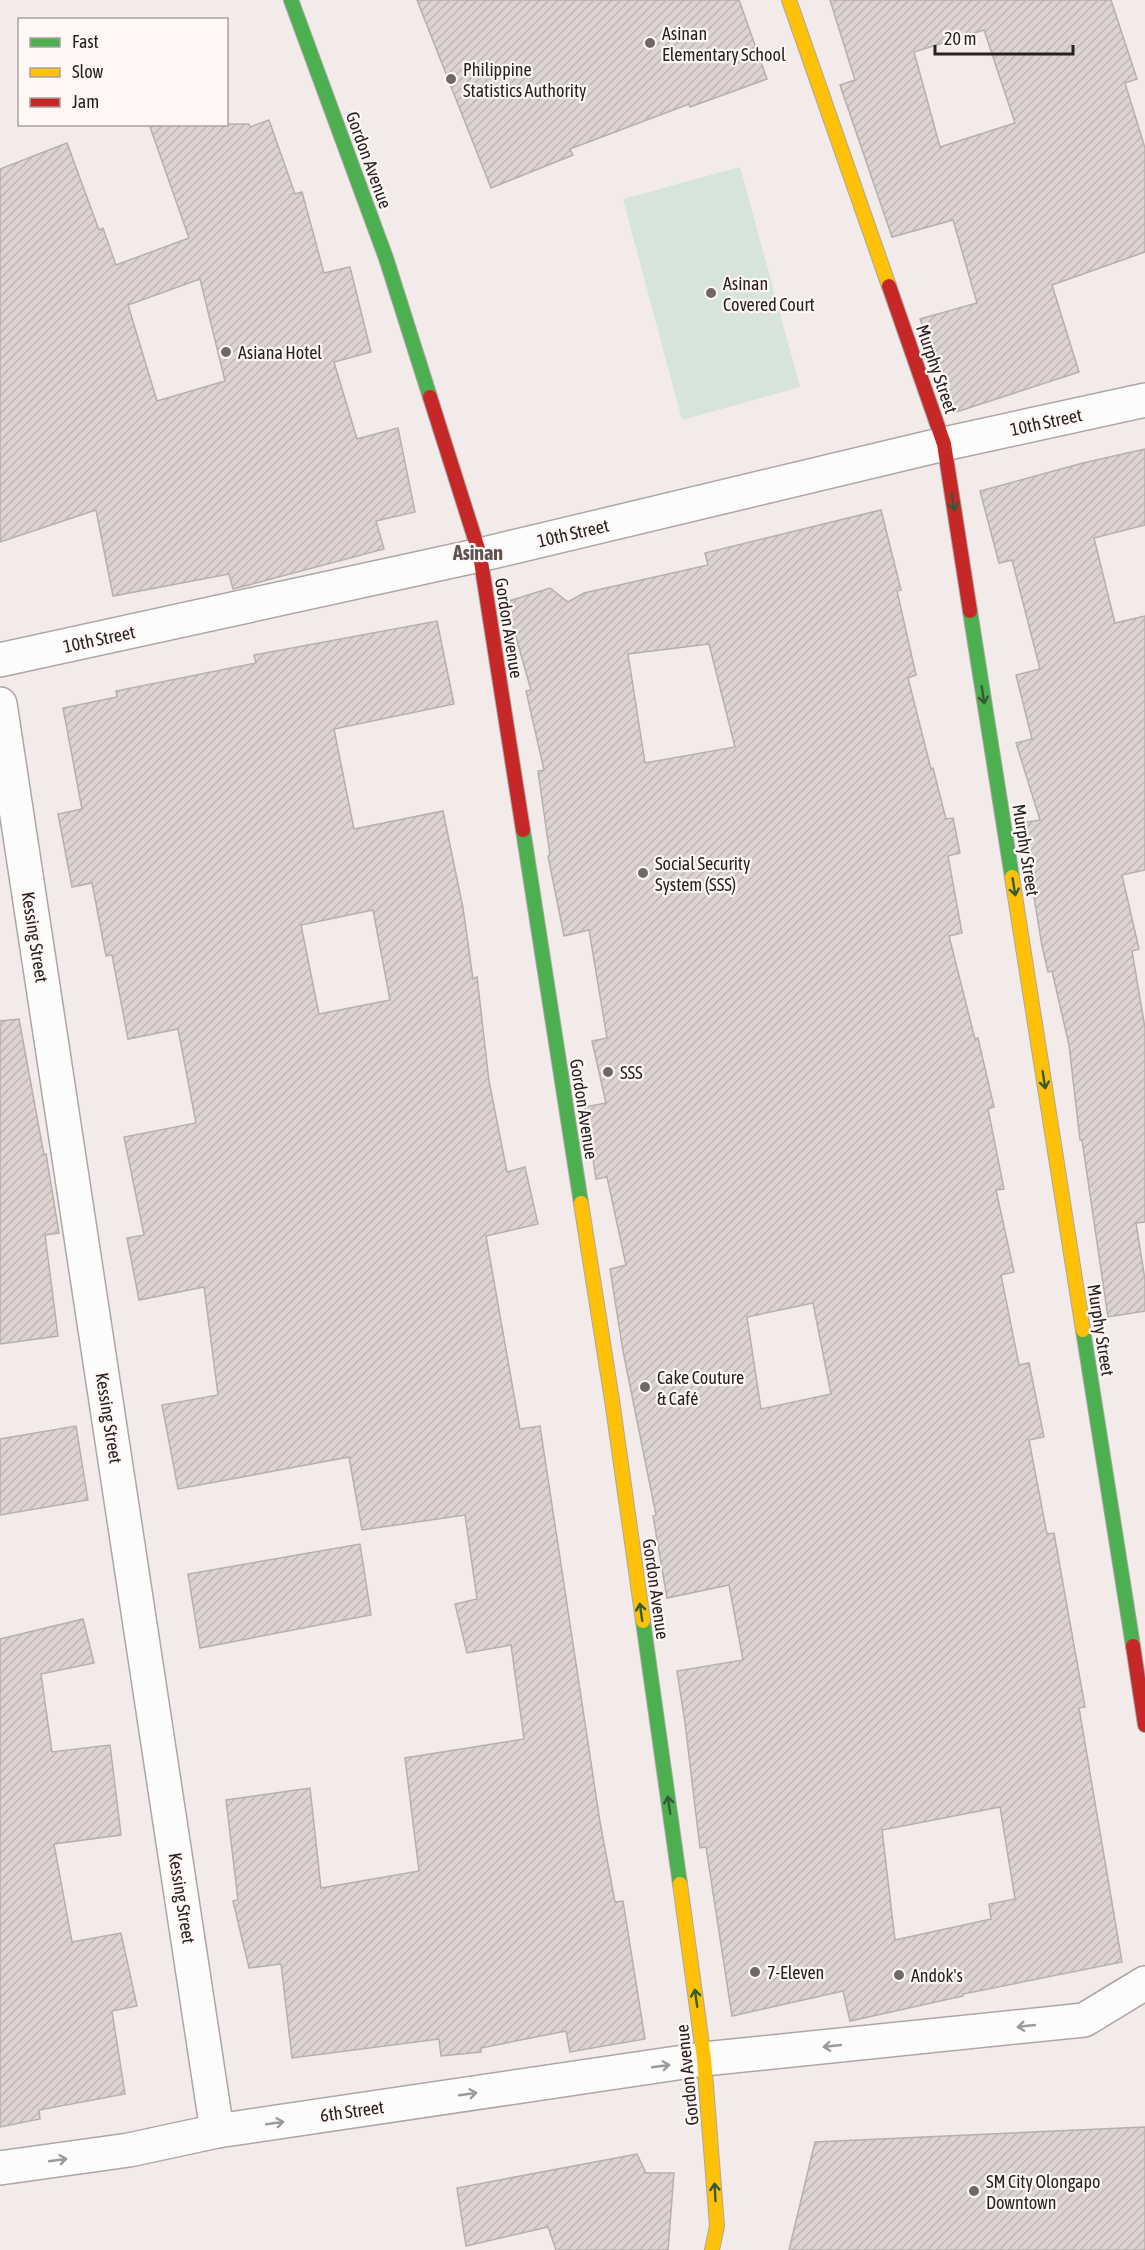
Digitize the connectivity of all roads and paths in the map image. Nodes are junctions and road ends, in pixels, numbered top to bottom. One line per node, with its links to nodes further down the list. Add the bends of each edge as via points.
1 (291, 0): 5 (main road, Gordon Avenue, via 386,258)
2 (789, 0): 4 (main road, Murphy Street)
3 (1145, 400): 4 (street, 10th Street)
4 (944, 444): 5 (street, 10th Street); 8 (main road, Murphy Street, one-way to 8)
5 (480, 555): 6 (street, 10th Street); 10 (main road, Gordon Avenue, one-way to 5, via 612,1400)
6 (0, 660)
7 (0, 704): 11 (street, Kessing Street)
8 (1145, 1725)
9 (1145, 1983): 10 (street, 6th Street, one-way to 10, via 1084,2020)
10 (705, 2059): 11 (street, 6th Street, one-way to 10); 13 (main road, Gordon Avenue, one-way to 10, via 717,2226)
11 (217, 2131): 12 (street, 6th Street, one-way to 11, via 129,2150)
12 (0, 2168)
13 (712, 2250)

